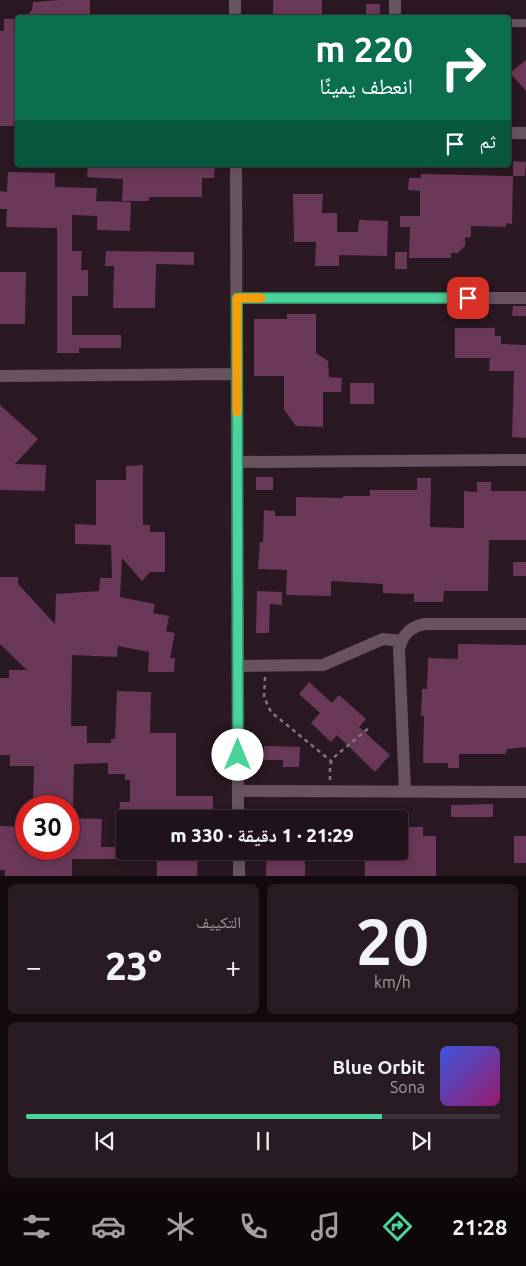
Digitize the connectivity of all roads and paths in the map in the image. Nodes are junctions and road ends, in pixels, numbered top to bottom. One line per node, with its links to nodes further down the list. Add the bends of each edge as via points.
1 (235, 0): 3 (street)
2 (395, 0): 4 (street)
3 (235, 15)
4 (395, 15)
5 (511, 23): 6 (lane)
6 (526, 23)
7 (511, 133): 8 (street)
8 (526, 133)
9 (236, 167): 10 (street)
10 (237, 298): 11 (street); 12 (street)
11 (526, 298)
12 (237, 374): 13 (street); 15 (street)
13 (0, 376)
14 (526, 460): 15 (street)
15 (237, 462): 18 (street)
16 (526, 624): 17 (street, via 425,624 410,629)
17 (401, 641): 19 (street, via 382,639 323,665); 24 (street)
18 (238, 666): 19 (street); 22 (street)
19 (265, 666): 21 (path, via 264,697 270,712)
20 (370, 727): 21 (path)
21 (331, 761): 23 (path)
22 (238, 791): 23 (street); 26 (street)
23 (330, 791): 24 (street)
24 (405, 792): 25 (street)
25 (526, 792)
26 (238, 810)
27 (239, 860): 28 (street)
28 (239, 876)

